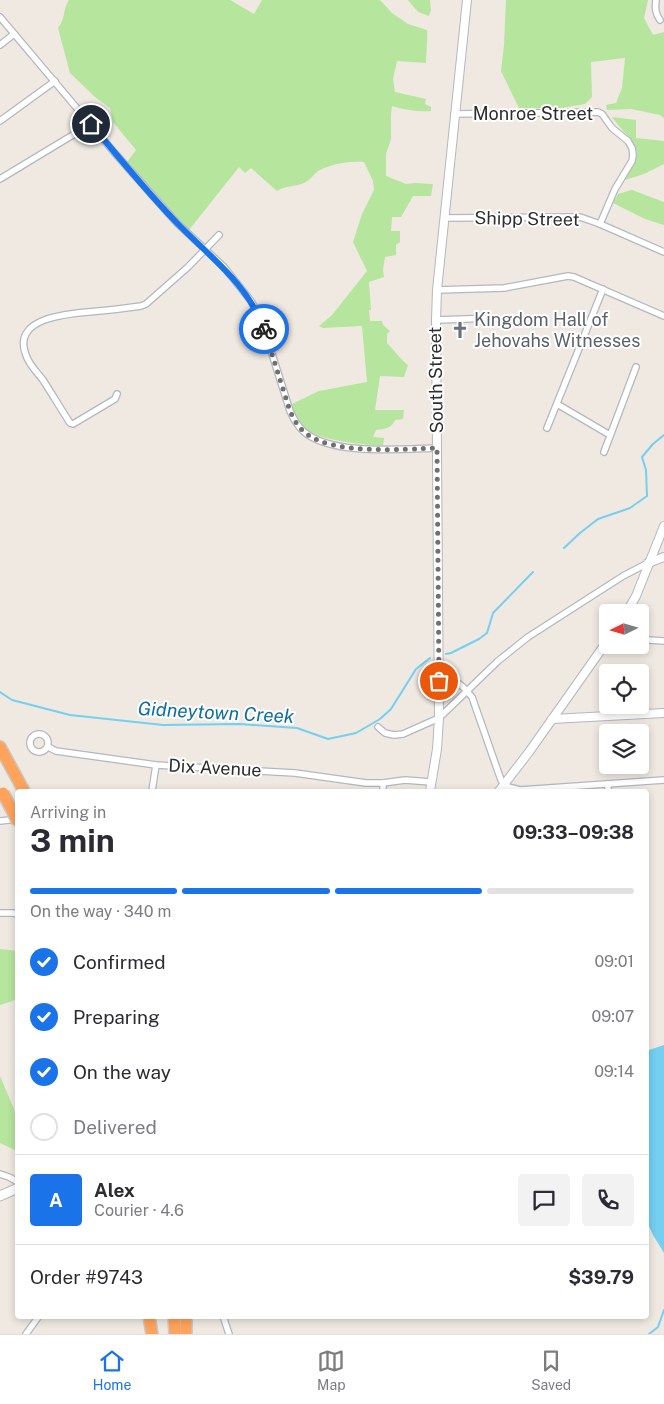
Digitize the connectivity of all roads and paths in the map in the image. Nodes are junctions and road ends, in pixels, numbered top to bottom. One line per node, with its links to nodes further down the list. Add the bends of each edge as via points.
1 (466, 0): 8 (street, South Street)
2 (656, 0): 4 (street, via 655,9)
3 (0, 17): 5 (street)
4 (660, 20)
5 (14, 34): 6 (street); 7 (street)
6 (0, 45)
7 (54, 81): 9 (street); 10 (street)
8 (454, 114): 12 (street, South Street); 13 (street, Monroe Street, via 602,114 612,128 628,141 633,154)
9 (0, 120)
10 (91, 124): 11 (street); 15 (street)
11 (0, 179)
12 (444, 218): 13 (street, Shipp Street, via 580,217); 18 (street, South Street)
13 (600, 224): 16 (street, Shipp Street)
14 (219, 235): 15 (street)
15 (206, 250): 23 (street, via 146,304 59,315 34,325 26,334 26,357 70,423 107,404); 27 (street, via 236,281 261,319 290,411 302,430 319,440 346,448)
16 (664, 252)
17 (602, 289): 18 (street, via 568,276 504,288); 19 (street); 24 (street)
18 (437, 290): 21 (street, South Street)
19 (664, 316)
20 (495, 318): 21 (street)
21 (436, 320): 27 (street, South Street)
22 (636, 367): 26 (street)
23 (117, 394)
24 (557, 404): 25 (street); 26 (street)
25 (548, 428)
26 (610, 435): 28 (street)
27 (437, 448): 36 (street, South Street)
28 (604, 452)
29 (664, 526): 31 (street)
30 (664, 557): 31 (street)
31 (648, 564): 32 (street); 37 (street, via 623,576 528,637)
32 (632, 604)
33 (649, 640): 34 (street)
34 (664, 641)
35 (599, 653): 40 (street)
36 (439, 669): 37 (street); 39 (street, South Street)
37 (467, 690): 39 (street); 48 (street)
38 (664, 713): 40 (street)
39 (439, 718): 41 (street, via 394,736); 46 (street, South Street)
40 (552, 719): 48 (street)
41 (378, 727)
42 (0, 747): 50 (highway)
43 (48, 747): 44 (street, Dix Avenue, via 56,751)
44 (156, 765): 47 (street, Dix Avenue, via 295,773); 51 (street)
45 (664, 780): 49 (street)
46 (431, 782): 47 (street, Dix Avenue, via 405,780); 53 (street, South Street)
47 (383, 783): 52 (street)
48 (504, 784): 54 (street); 55 (street)
49 (608, 784): 56 (street); 57 (street)
50 (23, 789)
51 (152, 789)
52 (383, 789)
53 (430, 789)
54 (500, 789)
55 (512, 789)
56 (535, 789)
57 (608, 789)
58 (1, 791): 59 (highway, bridge)
59 (15, 816)
60 (0, 821): 61 (street)
61 (15, 821)
62 (0, 913): 63 (street)
63 (15, 913)
64 (0, 1174): 65 (street)
65 (15, 1180)
66 (15, 1189): 67 (main road)
67 (0, 1196)
68 (37, 1319): 74 (street)
69 (150, 1319): 75 (highway)
70 (154, 1319): 75 (highway)
71 (174, 1319): 76 (highway)
72 (186, 1319): 77 (highway)
73 (224, 1319): 78 (street)
74 (26, 1334)
75 (154, 1334)
76 (175, 1334)
77 (186, 1334)
78 (229, 1334)

